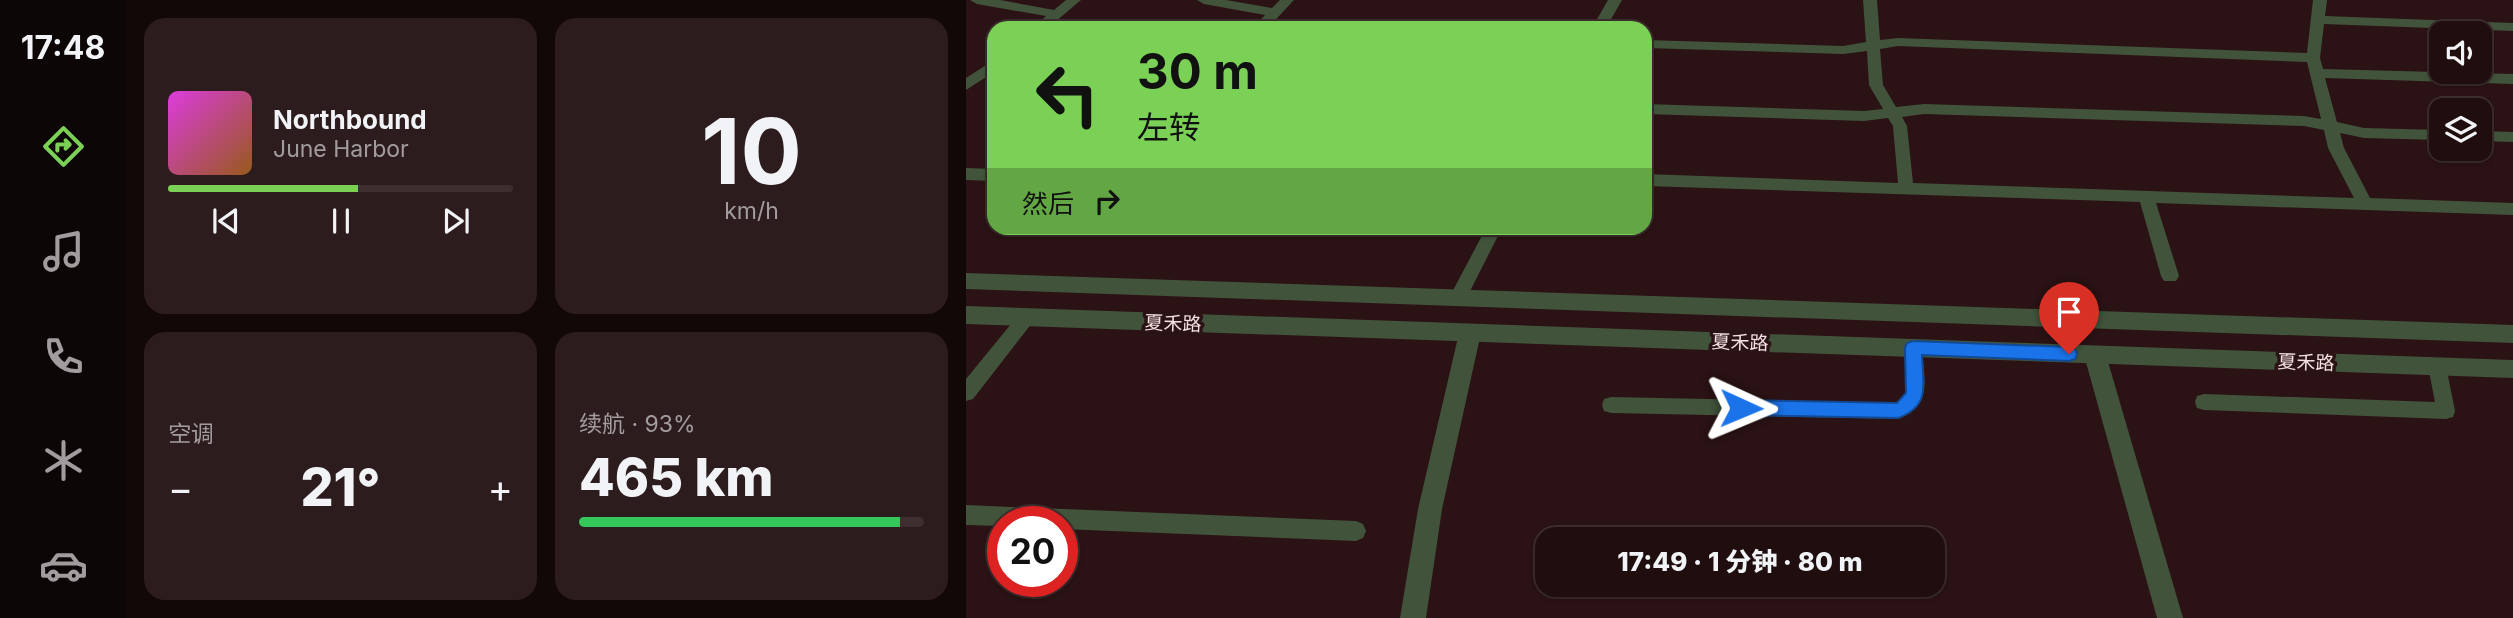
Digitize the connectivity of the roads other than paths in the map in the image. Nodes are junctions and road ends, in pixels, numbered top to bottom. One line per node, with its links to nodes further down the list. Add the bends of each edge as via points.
1 (977, 0): 9 (lane)
2 (1074, 0): 9 (lane)
3 (1204, 0): 8 (lane)
4 (1287, 0): 8 (lane)
5 (1615, 0): 13 (lane)
6 (1870, 0): 16 (lane)
7 (2320, 0): 10 (lane)
8 (1275, 13): 12 (lane)
9 (1056, 14): 11 (lane)
10 (2319, 20): 14 (lane); 17 (lane)
11 (1048, 21)
12 (1267, 21)
13 (1603, 21)
14 (2513, 27)
15 (1652, 44): 16 (lane, via 1843,50)
16 (1873, 46): 17 (lane, via 1898,42); 22 (lane, via 1876,85)
17 (2315, 66): 19 (lane); 23 (lane)
18 (987, 70): 20 (lane)
19 (2513, 79)
20 (966, 85)
21 (1652, 109): 22 (lane, via 1864,117)
22 (1892, 113): 23 (lane, via 1938,110 2304,121); 30 (lane, via 1900,126)
23 (2331, 126): 24 (lane, via 2364,133); 32 (lane, via 2336,148)
24 (2429, 135)
25 (2492, 136): 26 (lane)
26 (2513, 137)
27 (966, 174): 28 (lane)
28 (987, 175)
29 (1652, 180): 30 (lane)
30 (1906, 189): 31 (lane)
31 (2146, 197): 32 (lane); 35 (lane)
32 (2365, 204): 33 (lane)
33 (2513, 209)
34 (1490, 235): 37 (lane)
35 (2170, 276)
36 (966, 281): 37 (street, 夏禾路)
37 (1458, 298): 41 (street, 夏禾路)
38 (966, 315): 39 (street, 夏禾路)
39 (1026, 317): 40 (street, 夏禾路); 46 (lane)
40 (1470, 333): 42 (street, 夏禾路); 51 (street, via 1430,509)
41 (2513, 334)
42 (1913, 348): 43 (street, 夏禾路); 48 (lane, via 1915,396 1898,411)
43 (2095, 355): 44 (street, 夏禾路); 52 (street)
44 (2437, 366): 45 (street, 夏禾路); 47 (lane, via 2446,411)
45 (2513, 369)
46 (966, 393)
47 (2204, 402)
48 (1611, 405)
49 (966, 515): 50 (lane)
50 (1356, 531)
51 (1413, 618)
52 (2170, 618)

